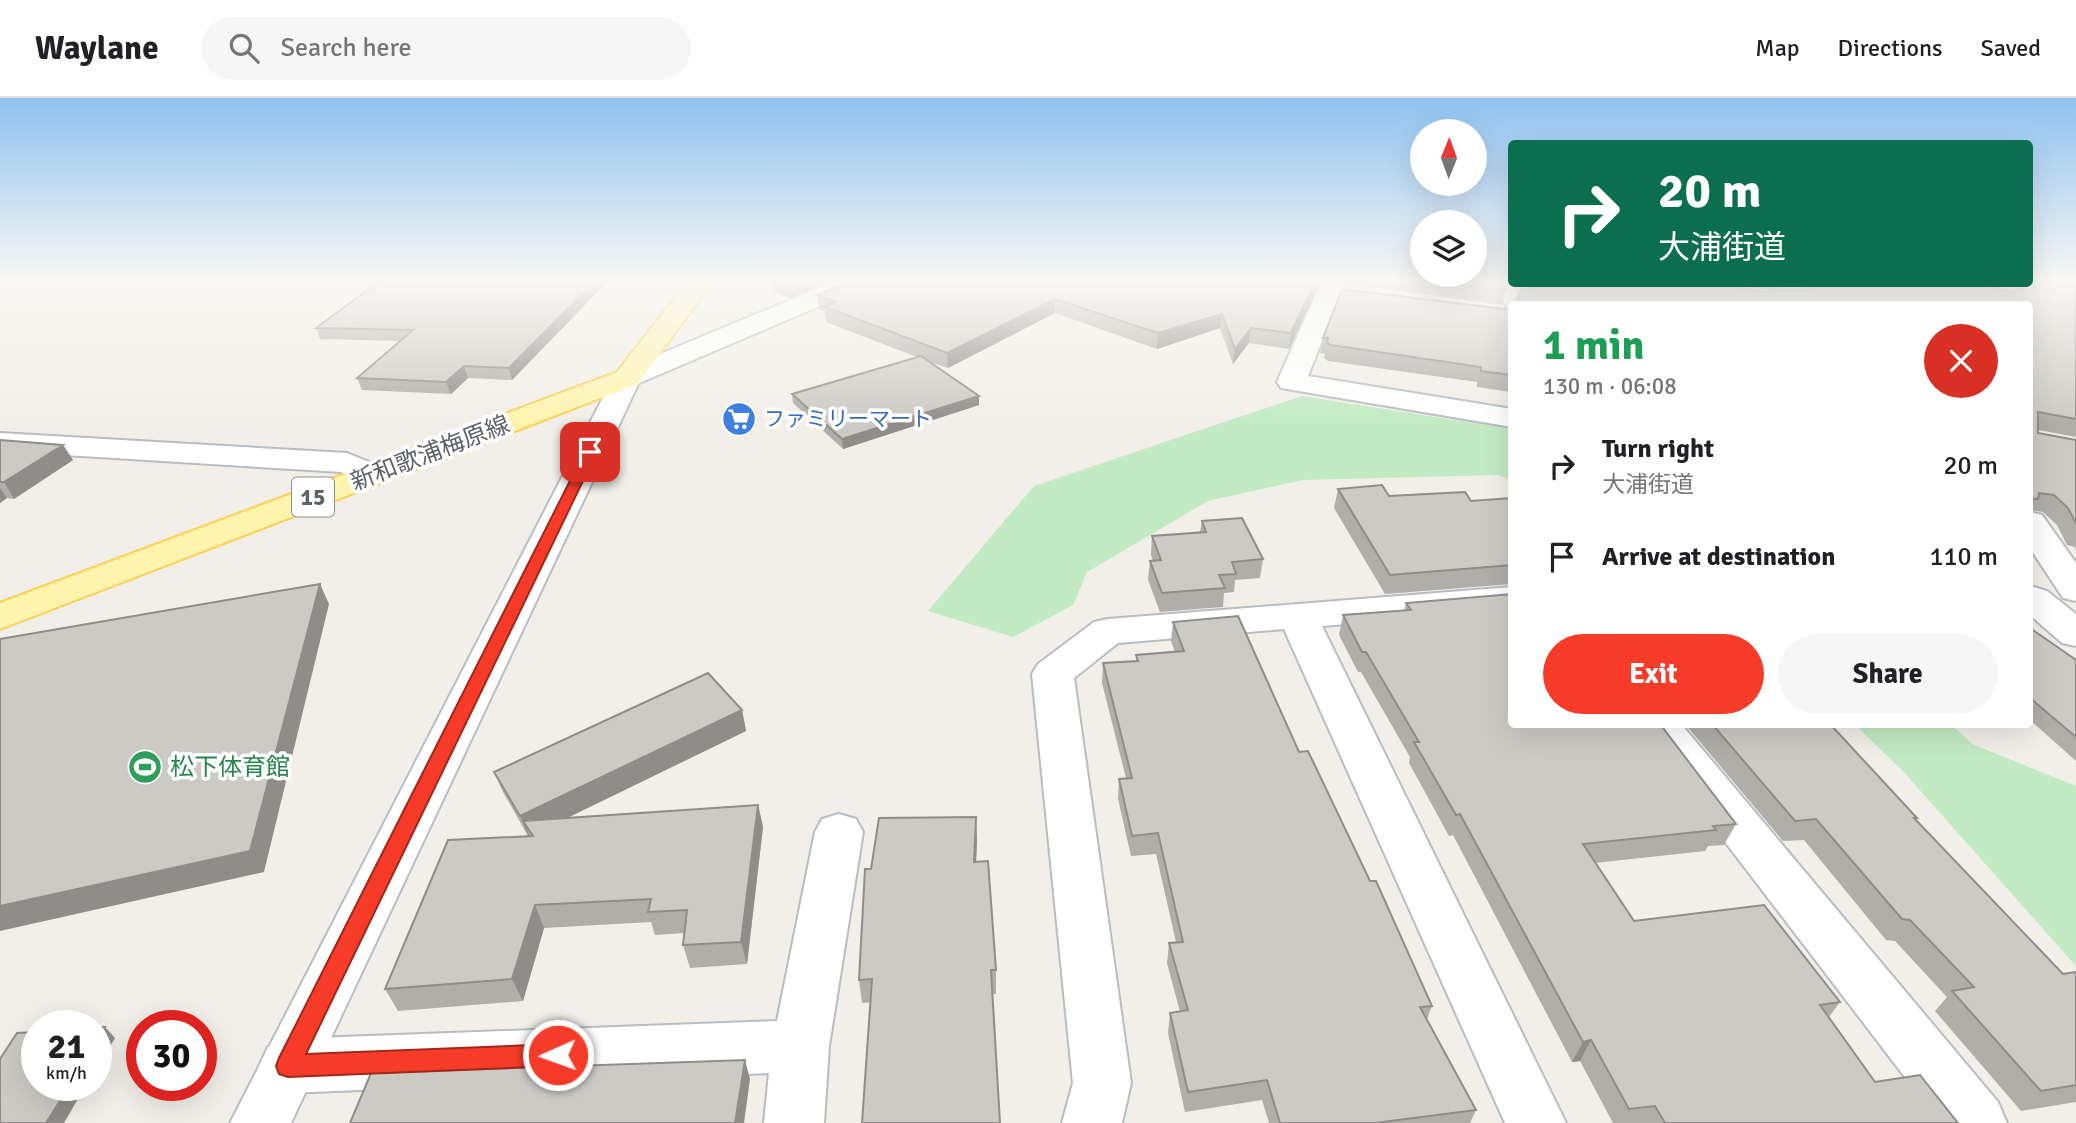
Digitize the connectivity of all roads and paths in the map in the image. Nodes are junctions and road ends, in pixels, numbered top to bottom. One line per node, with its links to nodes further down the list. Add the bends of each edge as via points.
1 (666, 328): 4 (main road)
2 (748, 328): 4 (street)
3 (1319, 328): 5 (street, via 1290,382)
4 (627, 378): 7 (main road, 新和歌浦梅原線 / 15); 20 (street)
5 (1508, 417)
6 (3, 444): 7 (street, via 347,463)
7 (372, 475): 15 (main road, 新和歌浦梅原線 / 15)
8 (2033, 526): 9 (street)
9 (2076, 590)
10 (2033, 598): 13 (street)
11 (1508, 599): 14 (street)
12 (2033, 599): 16 (street)
13 (2076, 605)
14 (1298, 616): 23 (street, via 1108,631 1053,674 1102,1083); 24 (street)
15 (0, 617)
16 (2076, 634)
17 (1659, 728): 25 (street)
18 (839, 832): 19 (street)
19 (800, 1046): 20 (street); 22 (street)
20 (288, 1066): 21 (street)
21 (260, 1123)
22 (794, 1123)
23 (1092, 1123)
24 (1536, 1123)
25 (1977, 1123)

